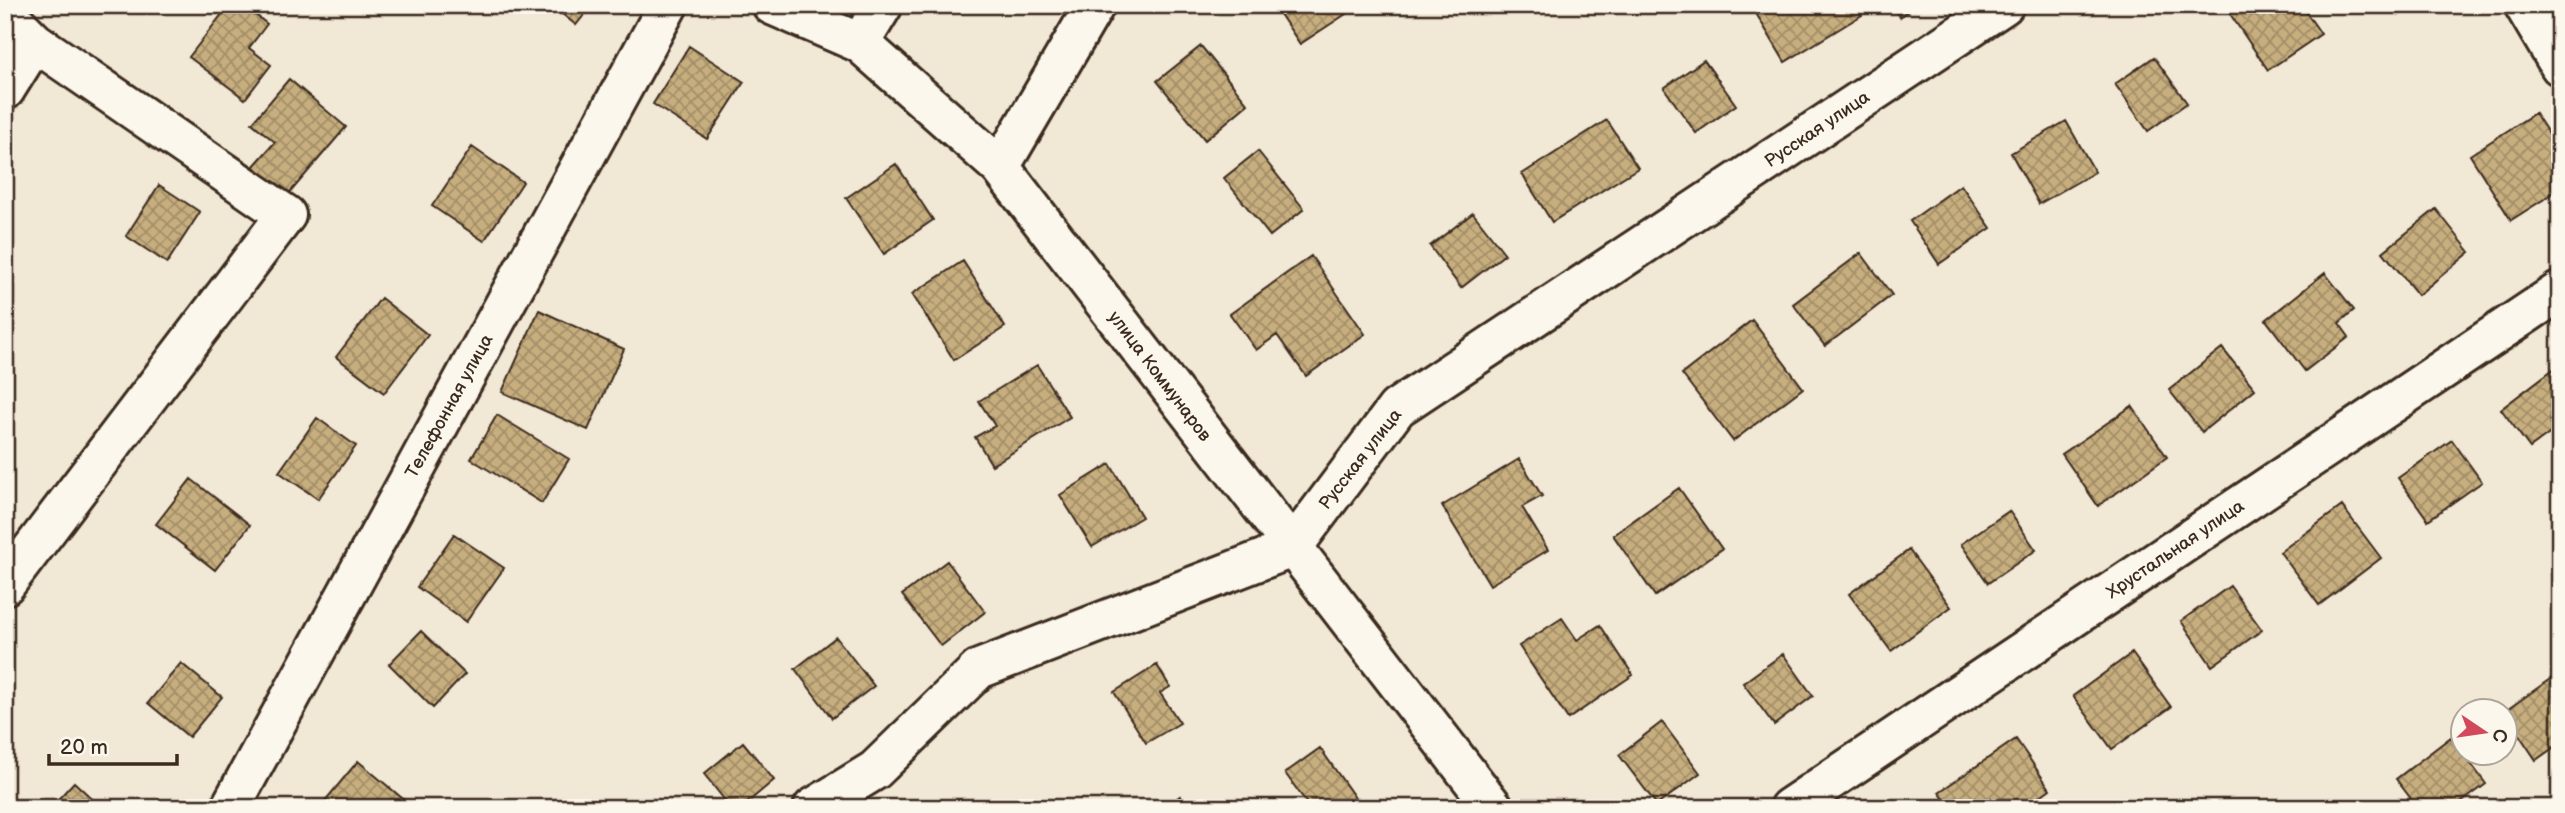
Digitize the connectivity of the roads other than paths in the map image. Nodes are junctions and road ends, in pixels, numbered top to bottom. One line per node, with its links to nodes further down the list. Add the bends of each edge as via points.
1 (668, 5): 16 (street, Телефонная улица)
2 (772, 5): 9 (street, улица Коммунаров)
3 (883, 5): 9 (street)
4 (1095, 5): 12 (street)
5 (2004, 5): 14 (street, Русская улица, via 1397,408)
6 (2524, 5): 10 (street)
7 (5, 12): 8 (street)
8 (35, 42): 11 (street); 15 (street, via 286,215)
9 (860, 43): 12 (street, улица Коммунаров)
10 (2560, 66)
11 (5, 90)
12 (1000, 167): 14 (street, улица Коммунаров)
13 (2560, 291): 19 (street, Хрустальная улица)
14 (1292, 548): 17 (street, via 979,669 875,770); 18 (street, улица Коммунаров)
15 (5, 585)
16 (230, 808)
17 (813, 808)
18 (1494, 808)
19 (1789, 808)

